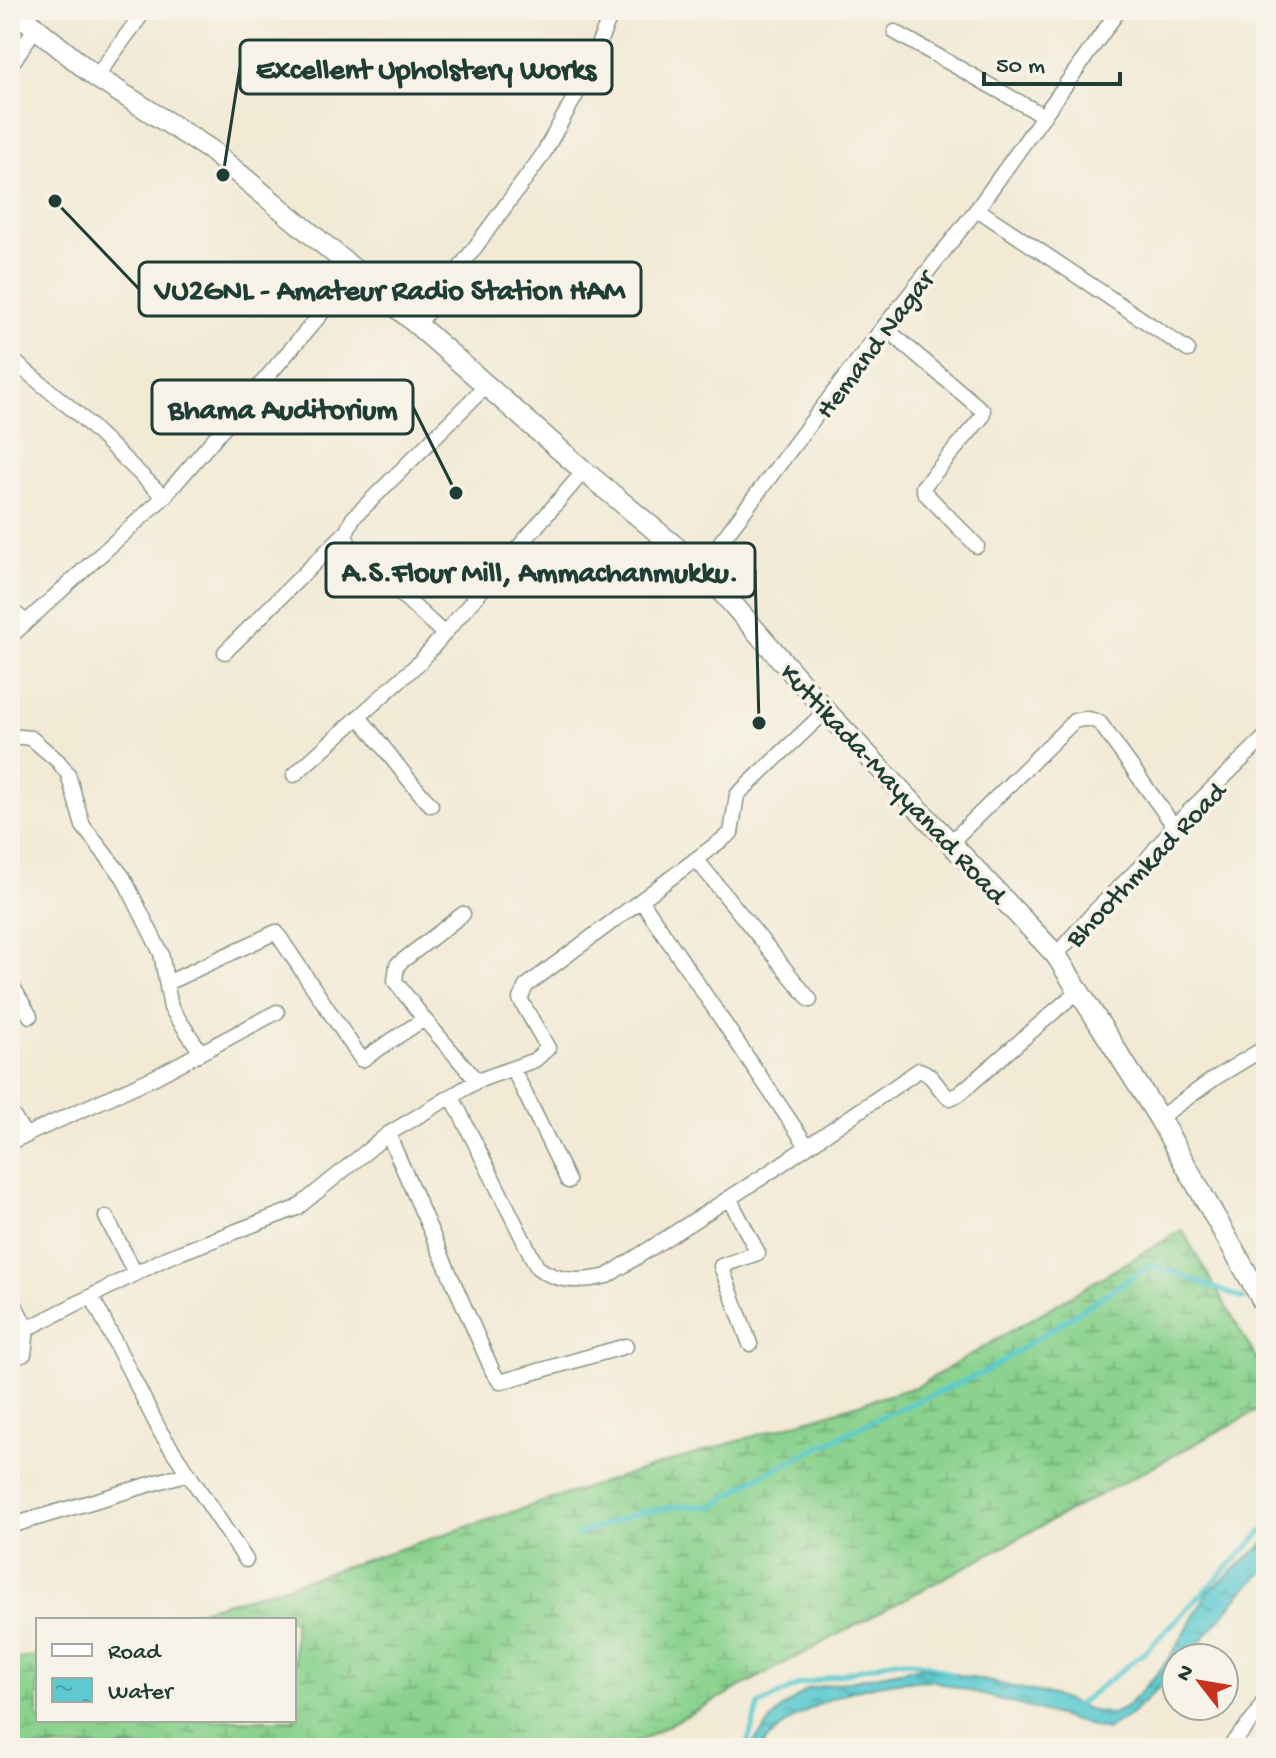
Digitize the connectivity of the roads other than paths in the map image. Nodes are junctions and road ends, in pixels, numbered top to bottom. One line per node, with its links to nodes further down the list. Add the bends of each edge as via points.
1 (14, 10): 5 (main road, Kuttikada-Mayyanad Road)
2 (145, 10): 8 (street)
3 (613, 10): 12 (street, via 542,156)
4 (1119, 10): 9 (street, Hemand Nagar)
5 (36, 27): 7 (street); 8 (main road, Kuttikada-Mayyanad Road)
6 (895, 32): 9 (street)
7 (10, 66)
8 (96, 77): 11 (main road, Kuttikada-Mayyanad Road, via 209,149)
9 (1044, 116): 10 (street, Hemand Nagar)
10 (977, 209): 13 (street, Hemand Nagar); 14 (street)
11 (357, 272): 12 (main road, Kuttikada-Mayyanad Road); 18 (street)
12 (418, 325): 16 (main road, Kuttikada-Mayyanad Road)
13 (884, 327): 20 (street, via 983,411 923,487); 21 (street, Hemand Nagar)
14 (1188, 350)
15 (10, 358): 18 (street)
16 (487, 385): 17 (main road, Kuttikada-Mayyanad Road); 19 (street, via 353,518)
17 (584, 471): 21 (main road, Kuttikada-Mayyanad Road); 24 (street)
18 (164, 497): 23 (street)
19 (347, 531): 24 (street, via 350,547); 26 (street)
20 (977, 546)
21 (701, 568): 27 (main road, Kuttikada-Mayyanad Road)
22 (10, 609): 23 (street)
23 (26, 622): 25 (street)
24 (444, 634): 28 (street)
25 (10, 637)
26 (225, 652)
27 (826, 711): 34 (main road, Kuttikada-Mayyanad Road); 35 (street, via 737,795 731,833)
28 (359, 717): 31 (street); 32 (street)
29 (10, 736): 40 (street, via 31,738 68,774 83,826 123,877 161,953)
30 (1266, 736): 33 (street, Bhoothmkad Road)
31 (294, 775)
32 (431, 805)
33 (1174, 826): 34 (street, via 1100,723 1082,718); 38 (street, Bhoothmkad Road)
34 (950, 843): 38 (main road, Kuttikada-Mayyanad Road)
35 (696, 859): 36 (street); 42 (street)
36 (641, 900): 48 (street, via 526,986 520,999 548,1048); 56 (street)
37 (463, 914): 45 (street, via 397,965 395,981)
38 (1056, 955): 41 (main road, Kuttikada-Mayyanad Road)
39 (10, 982): 44 (street)
40 (167, 983): 45 (street, via 276,932 362,1060); 47 (street, via 171,1008)
41 (1078, 991): 52 (main road, Kuttikada-Mayyanad Road); 56 (street, via 959,1094 950,1098 919,1070)
42 (810, 1000)
43 (277, 1012): 47 (street)
44 (30, 1016)
45 (424, 1019): 49 (street)
46 (1266, 1047): 52 (street)
47 (200, 1051): 54 (street)
48 (513, 1069): 49 (street); 57 (street)
49 (477, 1081): 50 (street)
50 (452, 1097): 53 (street); 58 (street, via 530,1257 557,1279 607,1276)
51 (10, 1112): 54 (street)
52 (1159, 1118): 63 (main road, Kuttikada-Mayyanad Road)
53 (388, 1134): 60 (street, via 297,1208); 66 (street, via 500,1382)
54 (26, 1136): 55 (street)
55 (10, 1142)
56 (807, 1146): 58 (street)
57 (568, 1181)
58 (729, 1198): 65 (street, via 758,1253 721,1266)
59 (106, 1217): 60 (street)
60 (135, 1273): 62 (street)
61 (10, 1295): 64 (street)
62 (92, 1297): 64 (street); 68 (street, via 161,1433)
63 (1266, 1307)
64 (27, 1329): 67 (street, via 24,1354)
65 (750, 1344)
66 (626, 1346)
67 (10, 1360)
68 (188, 1473): 69 (street); 70 (street)
69 (10, 1526)
70 (246, 1560)
71 (1266, 1697): 72 (street)
72 (1228, 1748)

